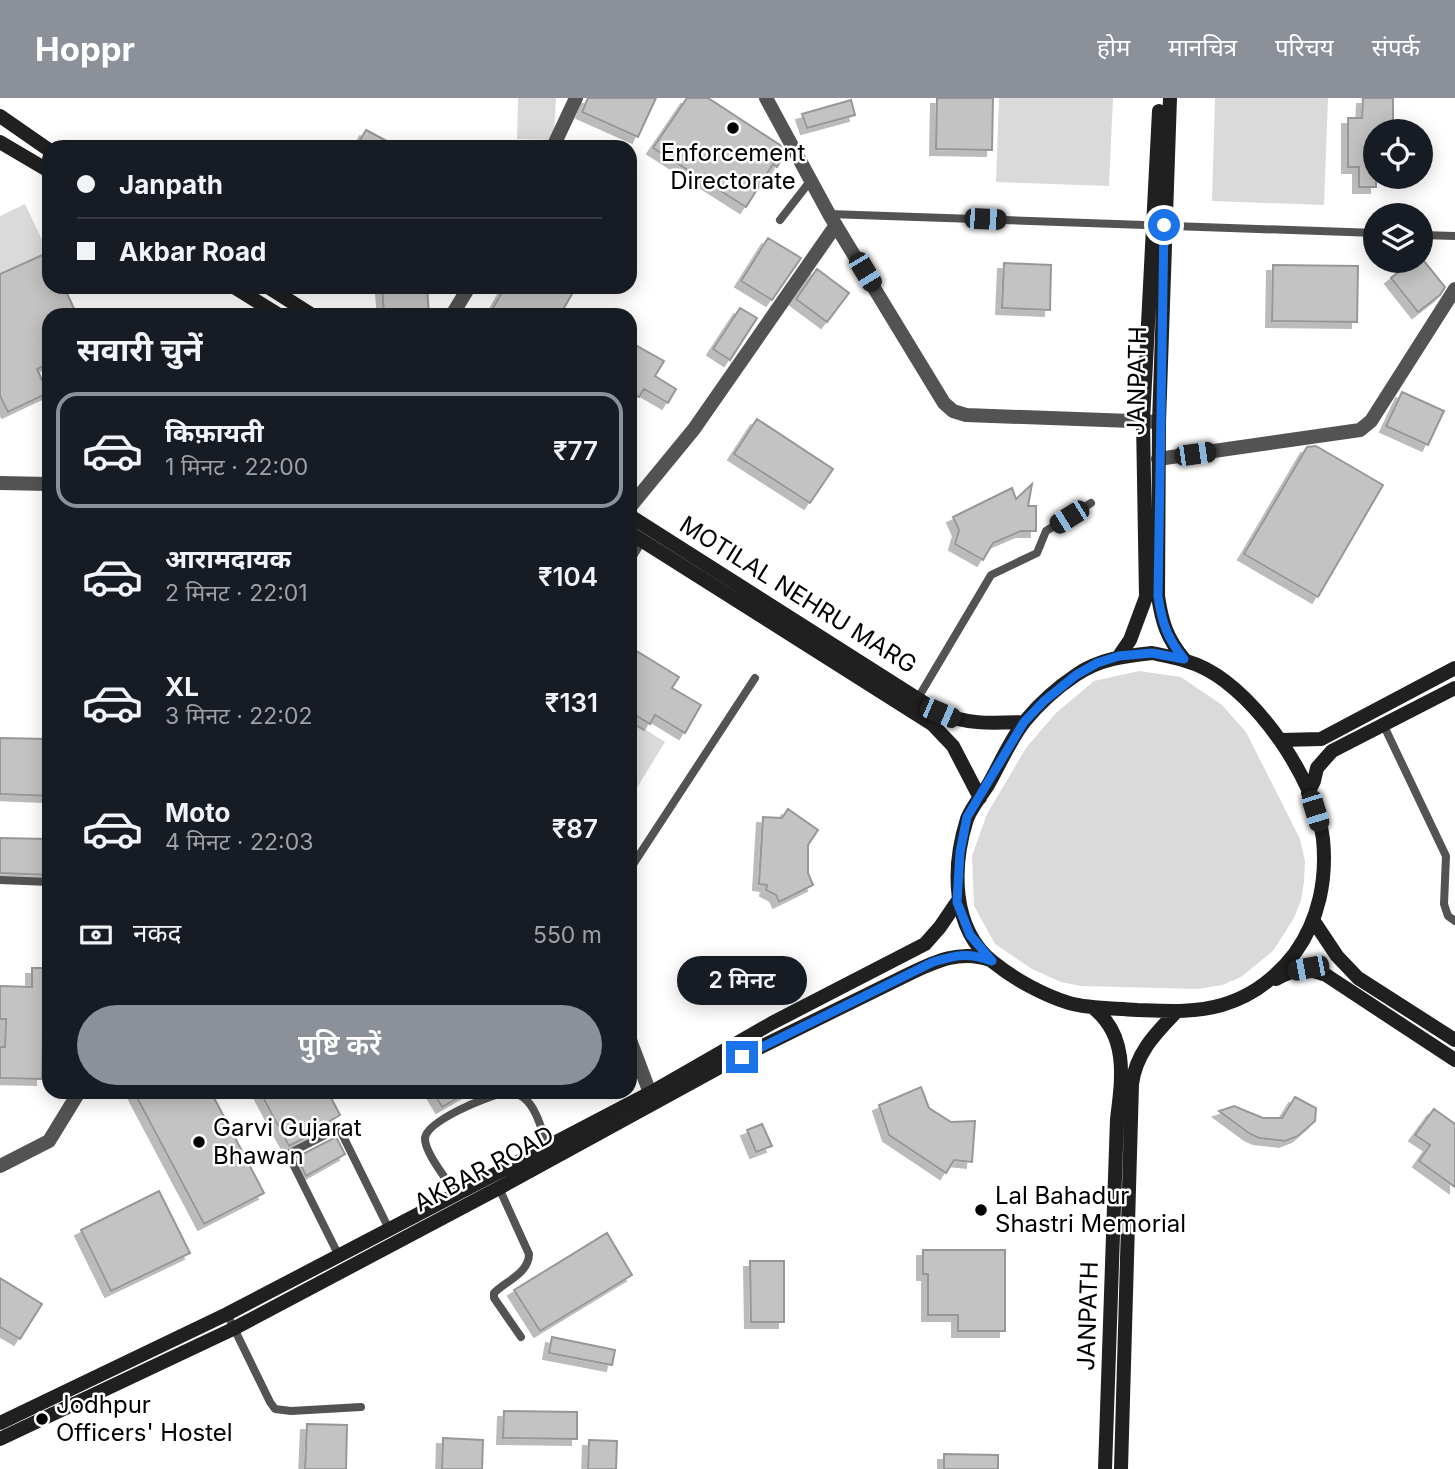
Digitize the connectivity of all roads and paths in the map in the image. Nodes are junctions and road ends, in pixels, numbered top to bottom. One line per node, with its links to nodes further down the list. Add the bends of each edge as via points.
1 (576, 98): 6 (street)
2 (766, 98): 10 (street)
3 (1160, 98): 13 (main road, JANPATH)
4 (1170, 98): 13 (main road, JANPATH)
5 (0, 116): 8 (main road)
6 (556, 140)
7 (0, 142): 9 (main road)
8 (42, 145)
9 (42, 168)
10 (811, 180): 11 (street); 12 (lane)
11 (832, 219): 13 (lane); 22 (street, via 953,411); 27 (street, via 694,429)
12 (780, 220)
13 (1158, 225): 14 (lane); 22 (main road, JANPATH); 23 (main road, JANPATH)
14 (1363, 233)
15 (1433, 235): 16 (lane)
16 (1455, 236)
17 (1455, 289): 24 (street, via 1371,421 1360,430)
18 (245, 294): 20 (main road)
19 (279, 294): 21 (main road)
20 (268, 308)
21 (301, 308)
22 (1143, 421): 23 (street); 30 (main road, JANPATH, via 1146,597)
23 (1159, 422): 24 (main road, JANPATH)
24 (1158, 459): 31 (main road, JANPATH, via 1158,596 1170,642)
25 (0, 483): 26 (street)
26 (42, 484)
27 (637, 498)
28 (1091, 503): 35 (lane, via 1046,531 1037,553 991,575)
29 (641, 534): 35 (main road, MOTILAL NEHRU MARG); 40 (main road, MOTILAL NEHRU MARG, via 932,724 953,746)
30 (1119, 656): 31 (main road, via 1152,653); 36 (main road, via 1076,675)
31 (1184, 659): 38 (main road, via 1229,684)
32 (1455, 668): 38 (main road, via 1321,739)
33 (755, 678): 41 (lane)
34 (1455, 688): 37 (main road)
35 (918, 698): 36 (main road, MOTILAL NEHRU MARG, via 960,721)
36 (1024, 722): 40 (main road)
37 (1383, 724): 39 (main road, via 1332,751 1317,768); 46 (lane, via 1446,856 1444,904)
38 (1280, 740): 39 (main road)
39 (1308, 793): 45 (main road, via 1322,835 1325,864)
40 (980, 798): 44 (main road, via 967,817)
41 (637, 858)
42 (0, 880): 43 (lane)
43 (42, 882)
44 (957, 902): 47 (main road, via 970,935); 54 (main road, AKBAR ROAD, via 925,944)
45 (1313, 920): 48 (main road, via 1295,952); 51 (main road, via 1358,978)
46 (1455, 921)
47 (992, 961): 49 (main road, via 1027,985 1068,1003); 60 (main road, AKBAR ROAD, via 957,955 933,962 718,1068)
48 (1263, 986): 50 (main road, via 1225,1004); 53 (main road, via 1290,971 1308,968 1350,989)
49 (1092, 1007): 50 (main road); 70 (main road, JANPATH, via 1105,1017 1114,1034 1122,1069)
50 (1176, 1012): 71 (main road, JANPATH, via 1146,1043 1133,1070)
51 (1455, 1040)
52 (637, 1059): 54 (street)
53 (1455, 1060)
54 (650, 1093): 58 (main road, AKBAR ROAD)
55 (75, 1099): 59 (street, via 49,1141)
56 (486, 1099): 61 (lane, via 437,1121 425,1138 426,1148)
57 (526, 1099): 58 (lane)
58 (548, 1146): 61 (main road, AKBAR ROAD)
59 (0, 1166)
60 (499, 1188): 65 (main road, AKBAR ROAD); 66 (lane, via 529,1261 494,1298)
61 (456, 1194): 62 (main road, AKBAR ROAD)
62 (389, 1229): 63 (main road, AKBAR ROAD); 63 (lane, via 339,1128 288,1154)
63 (339, 1256): 64 (main road, AKBAR ROAD)
64 (228, 1314): 65 (lane); 68 (main road, AKBAR ROAD)
65 (233, 1329): 67 (lane, via 275,1409); 69 (main road, AKBAR ROAD)
66 (521, 1337)
67 (361, 1407)
68 (0, 1423)
69 (0, 1440)
70 (1105, 1469)
71 (1121, 1469)

